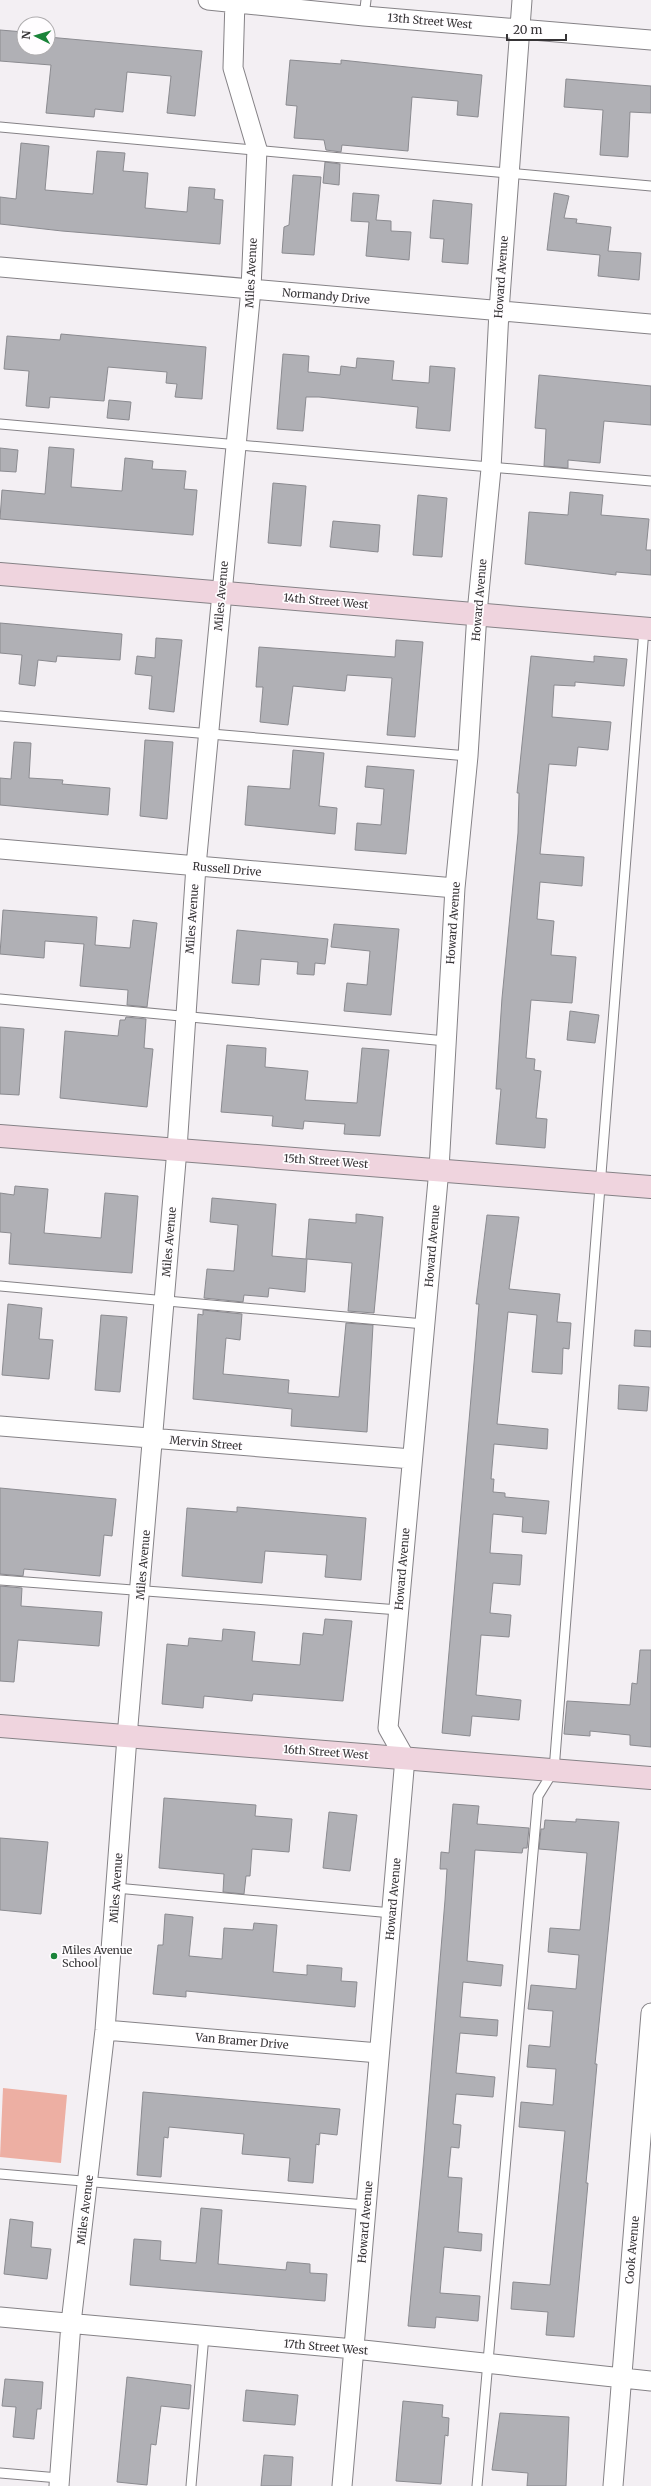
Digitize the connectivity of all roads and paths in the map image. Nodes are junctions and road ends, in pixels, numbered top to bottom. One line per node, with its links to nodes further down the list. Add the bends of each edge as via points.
1 (208, 0): 3 (street, 13th Street West)
2 (522, 0): 5 (street, Howard Avenue)
3 (235, 1): 4 (street, 13th Street West); 8 (street, Miles Avenue, via 233,68)
4 (365, 8): 5 (street, 13th Street West)
5 (520, 29): 6 (street, 13th Street West); 9 (street, Howard Avenue)
6 (651, 40)
7 (0, 127): 8 (lane)
8 (257, 149): 9 (lane); 12 (street, Miles Avenue)
9 (508, 174): 10 (lane); 13 (street, Howard Avenue)
10 (651, 186)
11 (0, 267): 12 (street, Normandy Drive)
12 (251, 289): 13 (street, Normandy Drive); 16 (street, Miles Avenue)
13 (499, 311): 14 (street, Normandy Drive); 17 (street, Howard Avenue)
14 (651, 324)
15 (0, 424): 16 (lane)
16 (236, 445): 17 (lane); 20 (street, Miles Avenue)
17 (491, 469): 18 (lane); 21 (street, Howard Avenue)
18 (651, 481)
19 (0, 574): 20 (street, 14th Street West)
20 (221, 593): 21 (street, 14th Street West); 24 (street, Miles Avenue)
21 (477, 613): 22 (street, 14th Street West); 25 (street, Howard Avenue)
22 (647, 629): 35 (lane)
23 (0, 716): 24 (lane)
24 (209, 735): 25 (lane); 27 (street, Miles Avenue)
25 (468, 756): 28 (street, Howard Avenue)
26 (0, 849): 27 (street, Russell Drive)
27 (196, 866): 28 (street, Russell Drive); 30 (street, Miles Avenue)
28 (455, 888): 31 (street, Howard Avenue)
29 (0, 999): 30 (lane)
30 (186, 1015): 31 (lane); 33 (street, Miles Avenue)
31 (446, 1041): 34 (street, Howard Avenue)
32 (0, 1136): 33 (street, 15th Street West)
33 (177, 1149): 34 (street, 15th Street West); 38 (street, Miles Avenue)
34 (439, 1169): 35 (street, 15th Street West); 39 (street, Howard Avenue)
35 (600, 1182): 36 (street, 15th Street West); 49 (lane)
36 (651, 1187)
37 (0, 1286): 38 (lane)
38 (165, 1300): 39 (lane); 41 (street, Miles Avenue)
39 (424, 1324): 42 (street, Howard Avenue)
40 (0, 1426): 41 (street, Mervin Street)
41 (154, 1439): 42 (street, Mervin Street); 44 (street, Miles Avenue)
42 (412, 1459): 45 (street, Howard Avenue)
43 (0, 1580): 44 (lane)
44 (141, 1590): 45 (lane); 47 (street, Miles Avenue)
45 (399, 1610): 48 (street, Howard Avenue, via 388,1728)
46 (0, 1726): 47 (street, 16th Street West)
47 (127, 1737): 48 (street, 16th Street West); 51 (street, Miles Avenue)
48 (405, 1758): 49 (street, 16th Street West); 52 (street, Howard Avenue)
49 (554, 1770): 50 (street, 16th Street West); 63 (lane, via 538,1796)
50 (651, 1778)
51 (116, 1888): 52 (lane); 54 (street, Miles Avenue)
52 (392, 1913): 55 (street, Howard Avenue)
53 (651, 2013): 64 (street, Cook Avenue)
54 (105, 2030): 55 (street, Van Bramer Drive); 57 (street, Miles Avenue)
55 (379, 2053): 58 (street, Howard Avenue)
56 (0, 2174): 57 (lane)
57 (89, 2182): 58 (lane); 60 (street, Miles Avenue)
58 (366, 2205): 62 (street, Howard Avenue)
59 (0, 2317): 60 (street, 17th Street West)
60 (72, 2323): 61 (street, 17th Street West); 67 (street, Miles Avenue)
61 (204, 2335): 62 (street, 17th Street West); 68 (lane)
62 (354, 2349): 63 (street, 17th Street West); 69 (street, Howard Avenue)
63 (488, 2364): 64 (street, 17th Street West); 70 (lane)
64 (622, 2378): 65 (street, 17th Street West); 71 (street, Cook Avenue)
65 (651, 2381)
66 (0, 2473): 67 (lane)
67 (59, 2482)
68 (191, 2486)
69 (342, 2486)
70 (477, 2486)
71 (613, 2486)

